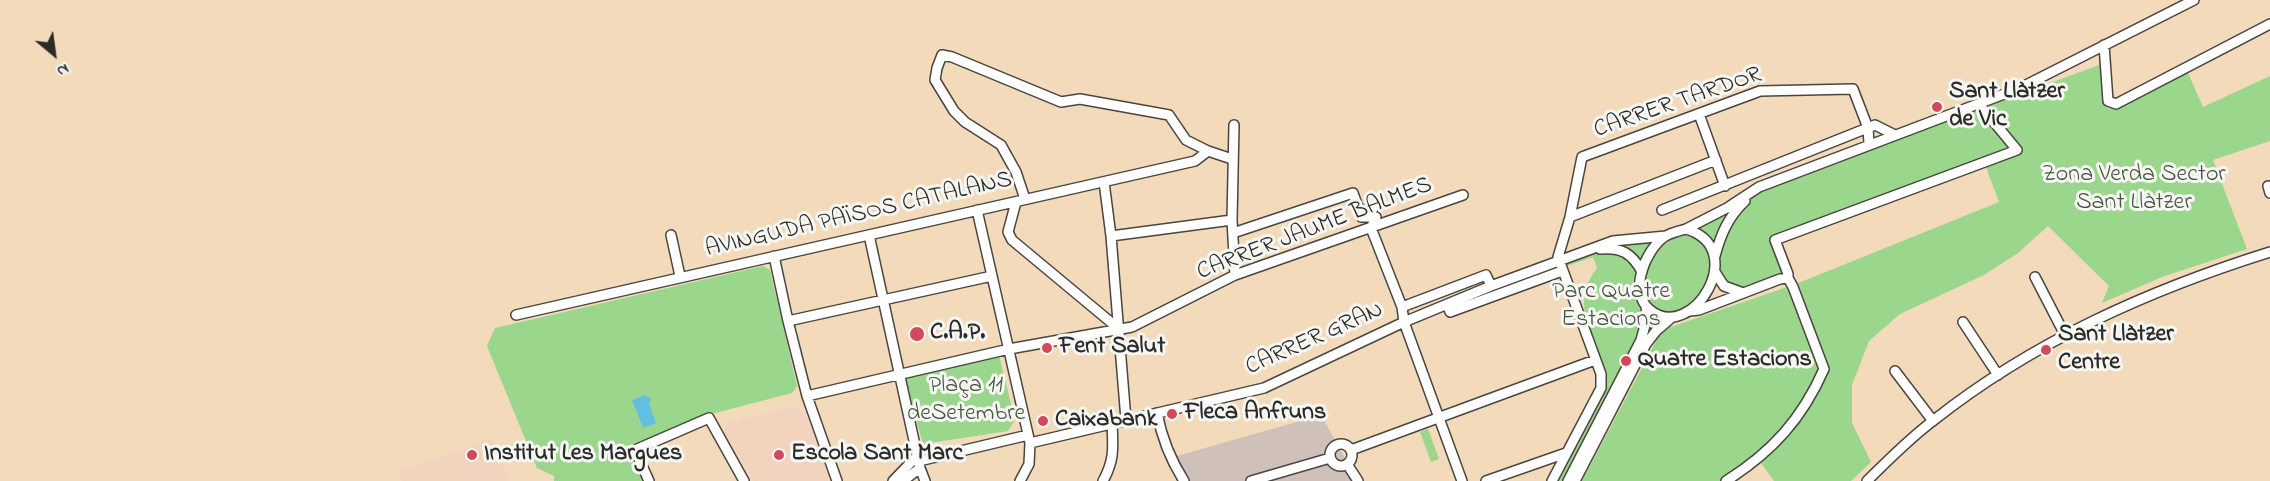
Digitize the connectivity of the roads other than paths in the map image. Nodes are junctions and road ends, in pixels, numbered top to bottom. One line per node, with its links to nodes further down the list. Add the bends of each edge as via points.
1 (2194, 0): 3 (street)
2 (2270, 24): 3 (street, via 2116,104 2108,101)
3 (2104, 45): 4 (street, via 2020,88)
4 (1979, 104): 8 (street); 39 (street, via 2017,150 1775,240)
5 (1699, 114): 7 (street, CARRER TARDOR, via 1760,91 1853,89); 12 (street); 20 (street, CARRER TARDOR, via 1582,157)
6 (1234, 125): 11 (street)
7 (1868, 128): 8 (street, via 1880,125); 9 (street, CARRER TARDOR); 14 (street)
8 (1895, 135): 9 (street)
9 (1869, 144): 15 (street)
10 (1208, 151): 11 (street); 13 (street, AVINGUDA PAÏSOS CATALANS, via 1195,161); 17 (street, via 1186,140 1169,115 1080,99 1061,102 942,55 935,80 965,122 1001,145 1016,172)
11 (1232, 159): 21 (street)
12 (1716, 160): 14 (street); 20 (street)
13 (1104, 182): 17 (street, AVINGUDA PAÏSOS CATALANS); 28 (street)
14 (1725, 186): 19 (street)
15 (1759, 187): 23 (street); 32 (street, via 1733,213 1721,233)
16 (1463, 195): 22 (street, CARRER JAUME BALMES)
17 (1020, 201): 18 (street, AVINGUDA PAÏSOS CATALANS); 53 (street, via 1008,232 1012,240)
18 (977, 210): 26 (street, AVINGUDA PAÏSOS CATALANS); 37 (street)
19 (1662, 210)
20 (1570, 218): 33 (street, via 1558,257)
21 (1232, 220): 24 (street); 28 (street)
22 (1371, 228): 24 (street, via 1376,217 1361,218 1373,209 1360,208 1353,193); 38 (street, CARRER JAUME BALMES); 46 (street)
23 (1686, 229): 27 (street); 32 (street, via 1705,238)
24 (1233, 233): 38 (street)
25 (671, 235): 36 (street)
26 (869, 235): 31 (street, AVINGUDA PAÏSOS CATALANS); 43 (street)
27 (1666, 236): 29 (street, via 1613,241); 34 (street, via 1650,252)
28 (1111, 237): 53 (street)
29 (1592, 249): 33 (street); 34 (street, via 1621,249)
30 (2270, 252): 54 (street, via 2143,297)
31 (774, 256): 36 (street, AVINGUDA PAÏSOS CATALANS); 50 (street)
32 (1715, 256): 35 (street)
33 (1560, 266): 41 (street, CARRER GRAN); 44 (street, via 1450,312); 56 (street)
34 (1642, 272): 45 (street, via 1640,287)
35 (1715, 272): 42 (street, via 1724,286); 47 (street, via 1703,298)
36 (680, 276): 48 (street, AVINGUDA PAÏSOS CATALANS)
37 (992, 276): 43 (street); 55 (street)
38 (1234, 276): 53 (street, CARRER JAUME BALMES)
39 (1788, 278): 42 (street); 88 (street, via 1824,369 1790,428 1761,456)
40 (2035, 278): 54 (street)
41 (1491, 286): 44 (street, CARRER GRAN); 46 (street, via 1486,275)
42 (1743, 293): 47 (street)
43 (883, 299): 50 (street); 58 (street)
44 (1447, 304): 51 (street, CARRER GRAN)
45 (1646, 306): 49 (street); 86 (street, via 1641,340)
46 (1402, 307): 51 (street)
47 (1690, 311): 49 (street)
48 (516, 315)
49 (1671, 318): 87 (street, via 1646,344)
50 (788, 321): 60 (street)
51 (1404, 322): 61 (street, CARRER GRAN, via 1264,388); 62 (street)
52 (1963, 322): 59 (street)
53 (1119, 329): 55 (street, CARRER JAUME BALMES); 63 (street)
54 (2065, 334): 59 (street)
55 (1009, 349): 58 (street, CARRER JAUME BALMES); 66 (street)
56 (1595, 360): 62 (street); 68 (street, via 1601,388)
57 (1895, 371): 64 (street)
58 (900, 373): 60 (street, CARRER JAUME BALMES); 70 (street)
59 (1998, 375): 64 (street)
60 (807, 396): 75 (street)
61 (1157, 413): 63 (street, CARRER GRAN); 80 (street, via 1170,458)
62 (1440, 418): 67 (street); 83 (street)
63 (1125, 420): 65 (street, CARRER GRAN)
64 (1933, 421): 89 (street)
65 (1112, 423): 66 (street, CARRER GRAN); 79 (street, via 1114,454)
66 (1029, 439): 70 (street, CARRER GRAN); 72 (street, via 1029,464)
67 (1352, 450): 69 (street, via 1340,444 1331,450); 71 (street)
68 (1566, 453): 84 (street); 85 (street)
69 (1330, 458): 71 (street, via 1335,464); 81 (street)
70 (919, 461): 76 (street); 77 (street); 78 (street)
71 (1347, 464): 82 (street)
72 (1021, 480)
73 (648, 481): 74 (street, via 635,450 709,418)
74 (744, 481)
75 (837, 481)
76 (893, 481)
77 (903, 481)
78 (925, 481)
79 (1103, 481)
80 (1184, 481)
81 (1251, 481)
82 (1358, 481)
83 (1462, 481)
84 (1486, 481)
85 (1551, 481)
86 (1568, 481)
87 (1575, 481)
88 (1726, 481)
89 (1867, 481)

